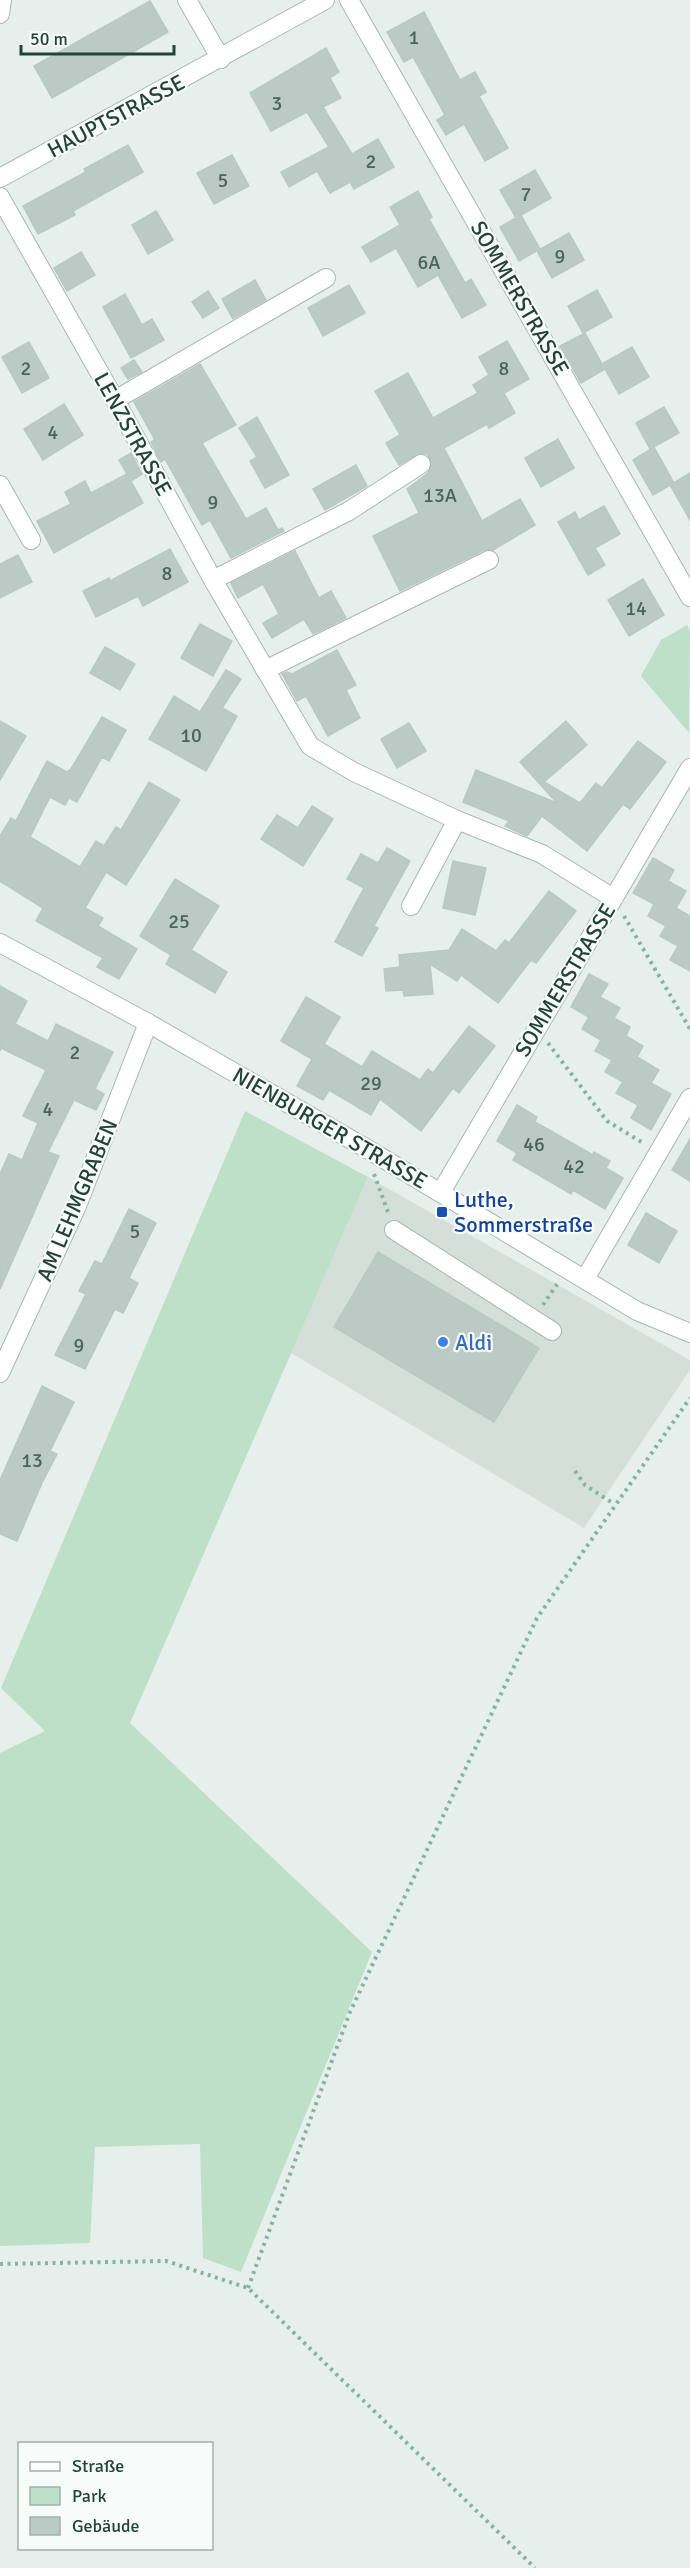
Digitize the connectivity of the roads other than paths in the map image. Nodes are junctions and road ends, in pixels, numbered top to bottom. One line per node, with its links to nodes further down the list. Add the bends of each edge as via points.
1 (2, 0): 5 (street)
2 (187, 0): 6 (street)
3 (325, 0): 6 (street, HAUPTSTRASSE)
4 (349, 0): 16 (street, SOMMERSTRASSE)
5 (0, 14)
6 (221, 59): 7 (street, HAUPTSTRASSE)
7 (0, 178)
8 (0, 197): 10 (street, LENZSTRASSE)
9 (326, 278): 10 (street)
10 (115, 400): 15 (street, LENZSTRASSE)
11 (421, 464): 15 (street, via 349,512)
12 (0, 485): 13 (street)
13 (31, 540)
14 (489, 560): 17 (street)
15 (213, 580): 17 (street, LENZSTRASSE)
16 (690, 597)
17 (265, 670): 19 (street, LENZSTRASSE, via 310,746 354,772)
18 (690, 768): 20 (street, SOMMERSTRASSE)
19 (457, 820): 20 (street, LENZSTRASSE, via 542,854); 21 (street)
20 (613, 898): 25 (street, SOMMERSTRASSE)
21 (411, 906)
22 (0, 943): 23 (street, NIENBURGER STRASSE)
23 (148, 1023): 25 (street, NIENBURGER STRASSE); 30 (street, AM LEHMGRABEN, via 77,1206)
24 (690, 1098): 27 (street)
25 (441, 1192): 27 (street, NIENBURGER STRASSE)
26 (394, 1230): 28 (street)
27 (585, 1279): 29 (street, NIENBURGER STRASSE, via 637,1311)
28 (552, 1331)
29 (690, 1333)
30 (0, 1374)

